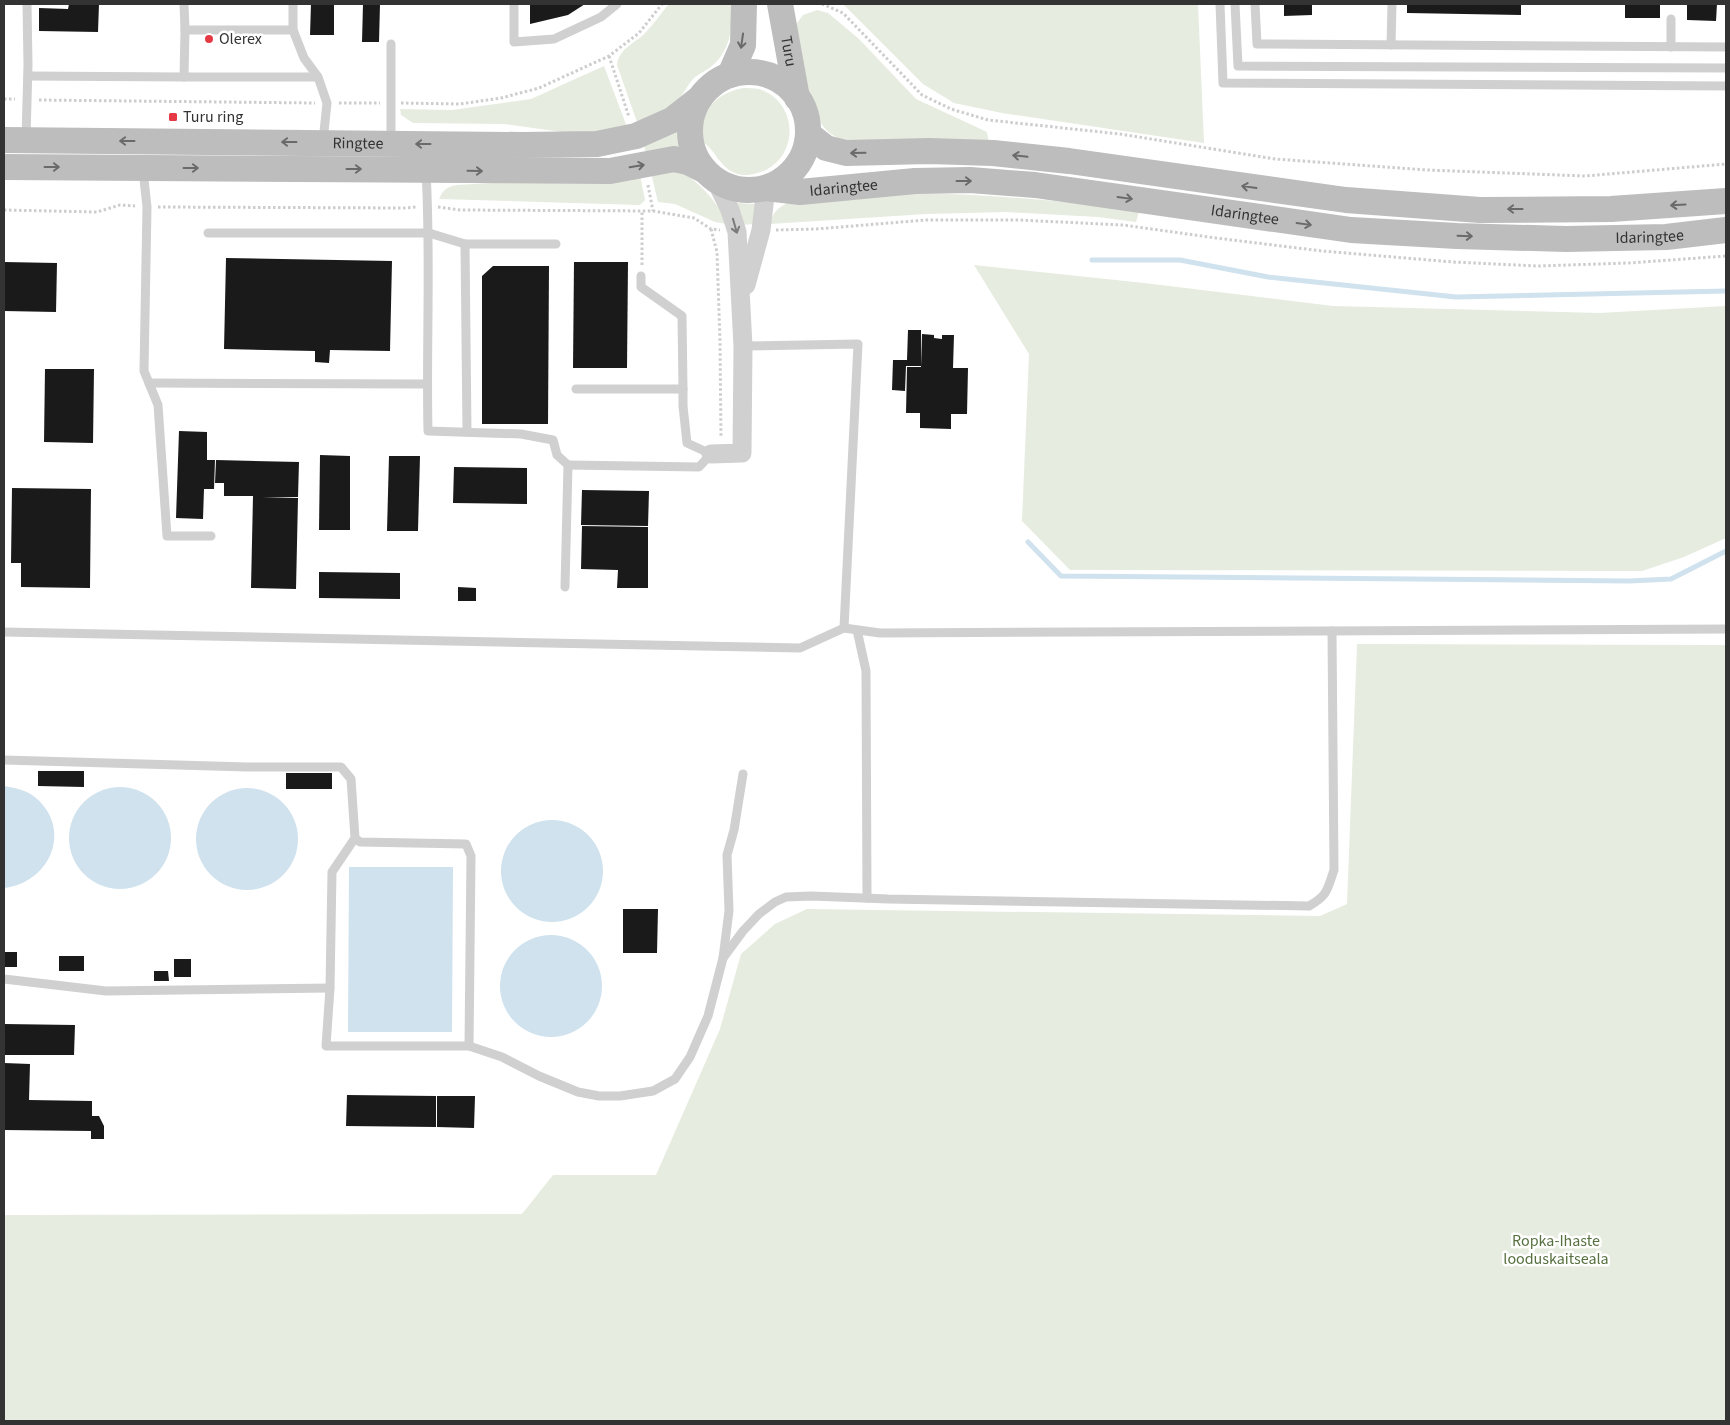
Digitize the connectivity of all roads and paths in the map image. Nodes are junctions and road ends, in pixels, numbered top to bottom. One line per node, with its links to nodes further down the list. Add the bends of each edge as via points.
1 (27, 4): 24 (lane)
2 (184, 4): 15 (lane)
3 (293, 4): 16 (lane)
4 (514, 4): 5 (lane, via 514,42 554,39 601,17)
5 (617, 4)
6 (662, 4): 21 (path, via 639,33)
7 (744, 4): 23 (main road, one-way to 23, via 743,45)
8 (780, 4): 29 (main road, Turu)
9 (822, 4): 39 (path, via 843,12 922,94 951,109 988,120 1120,134 1275,159 1427,170 1585,176)
10 (1220, 4): 27 (lane, via 1224,83)
11 (1235, 4): 22 (lane, via 1238,66)
12 (1255, 4): 18 (lane, via 1257,44)
13 (1392, 4): 18 (lane)
14 (1671, 19): 19 (lane)
15 (185, 30): 16 (lane); 25 (lane)
16 (293, 30): 26 (lane, via 304,58)
17 (391, 44): 32 (lane)
18 (1391, 45): 19 (lane)
19 (1671, 47): 20 (lane)
20 (1726, 47)
21 (609, 56): 32 (path, via 539,88 501,98 460,104); 34 (path)
22 (1726, 68)
23 (730, 75): 28 (main road, via 719,80); 29 (main road, via 755,72 768,75)
24 (28, 76): 25 (lane); 31 (lane)
25 (184, 78): 26 (lane)
26 (318, 78): 33 (lane)
27 (1726, 86)
28 (700, 98): 38 (main road, Ringtee, one-way to 38, via 672,120 636,136 597,144); 43 (main road, via 692,115 690,134 694,153)
29 (798, 98): 35 (main road)
30 (4, 99): 31 (path)
31 (28, 100): 33 (path); 36 (lane)
32 (391, 102): 33 (path); 38 (lane)
33 (327, 103): 37 (lane)
34 (631, 122)
35 (808, 134): 45 (main road, via 796,168); 46 (main road, Idaringtee, one-way to 35, via 1611,209 1480,210 1346,200 993,153 846,153 826,148)
36 (15, 140): 37 (main road, Ringtee, one-way to 36)
37 (323, 142): 38 (main road, Ringtee)
38 (391, 144)
39 (1726, 164)
40 (4, 167): 41 (main road, Ringtee, one-way to 41)
41 (142, 168): 42 (main road, Ringtee, one-way to 42); 48 (lane)
42 (426, 170): 43 (main road, Ringtee, one-way to 43, via 610,171 674,159 688,162); 47 (lane)
43 (710, 175): 45 (main road, via 732,188); 55 (street, one-way to 55, via 730,210)
44 (646, 176): 51 (path)
45 (766, 188): 53 (street); 54 (main road, Idaringtee, one-way to 54, via 800,192 970,180 1035,185 1351,230 1457,236 1566,239 1666,236)
46 (1726, 201)
47 (428, 205): 48 (path, via 404,208); 50 (path, via 460,210); 57 (lane)
48 (148, 207): 49 (path, via 120,205 97,212); 64 (lane, via 144,371)
49 (4, 210)
50 (642, 211): 51 (path); 61 (path)
51 (653, 211): 52 (path, via 694,218)
52 (711, 229): 55 (path); 69 (path, via 717,252 720,341)
53 (761, 230): 60 (path, via 926,220 1019,220 1123,225 1312,250 1462,263 1538,266); 62 (street)
54 (1726, 230)
55 (737, 232): 62 (street)
56 (208, 233): 57 (lane)
57 (429, 233): 58 (lane); 65 (lane)
58 (465, 244): 59 (lane); 68 (lane)
59 (556, 244)
60 (1726, 256)
61 (642, 276): 67 (lane, via 642,287 682,316)
62 (741, 306): 63 (street)
63 (743, 346): 69 (street, via 742,453); 73 (lane, via 858,344)
64 (149, 383): 65 (lane); 71 (lane, via 158,406 167,536)
65 (427, 384): 68 (lane, via 428,431)
66 (576, 389): 67 (lane)
67 (683, 389): 69 (lane, via 687,443)
68 (466, 432): 70 (lane, via 521,434 553,440 556,455)
69 (716, 454): 70 (lane, via 699,467)
70 (568, 465): 72 (lane)
71 (211, 536)
72 (565, 587)
73 (844, 628): 75 (lane); 77 (lane, via 800,648)
74 (1726, 629): 76 (lane)
75 (857, 630): 76 (lane); 81 (lane, via 866,671)
76 (1332, 631): 81 (lane, via 1334,870 1322,898 1309,906)
77 (4, 632)
78 (4, 760): 80 (lane, via 341,767 351,779)
79 (743, 774): 82 (lane, via 727,855 729,911)
80 (355, 838): 84 (lane, via 332,872); 85 (lane, via 360,842 466,844 472,856)
81 (867, 898): 82 (lane, via 811,896 780,899 743,930)
82 (723, 958): 85 (lane, via 708,1016 690,1057 675,1079 653,1091 620,1096 578,1092 502,1056)
83 (4, 979): 84 (lane, via 106,991)
84 (330, 988): 85 (lane, via 326,1046)
85 (469, 1046)

